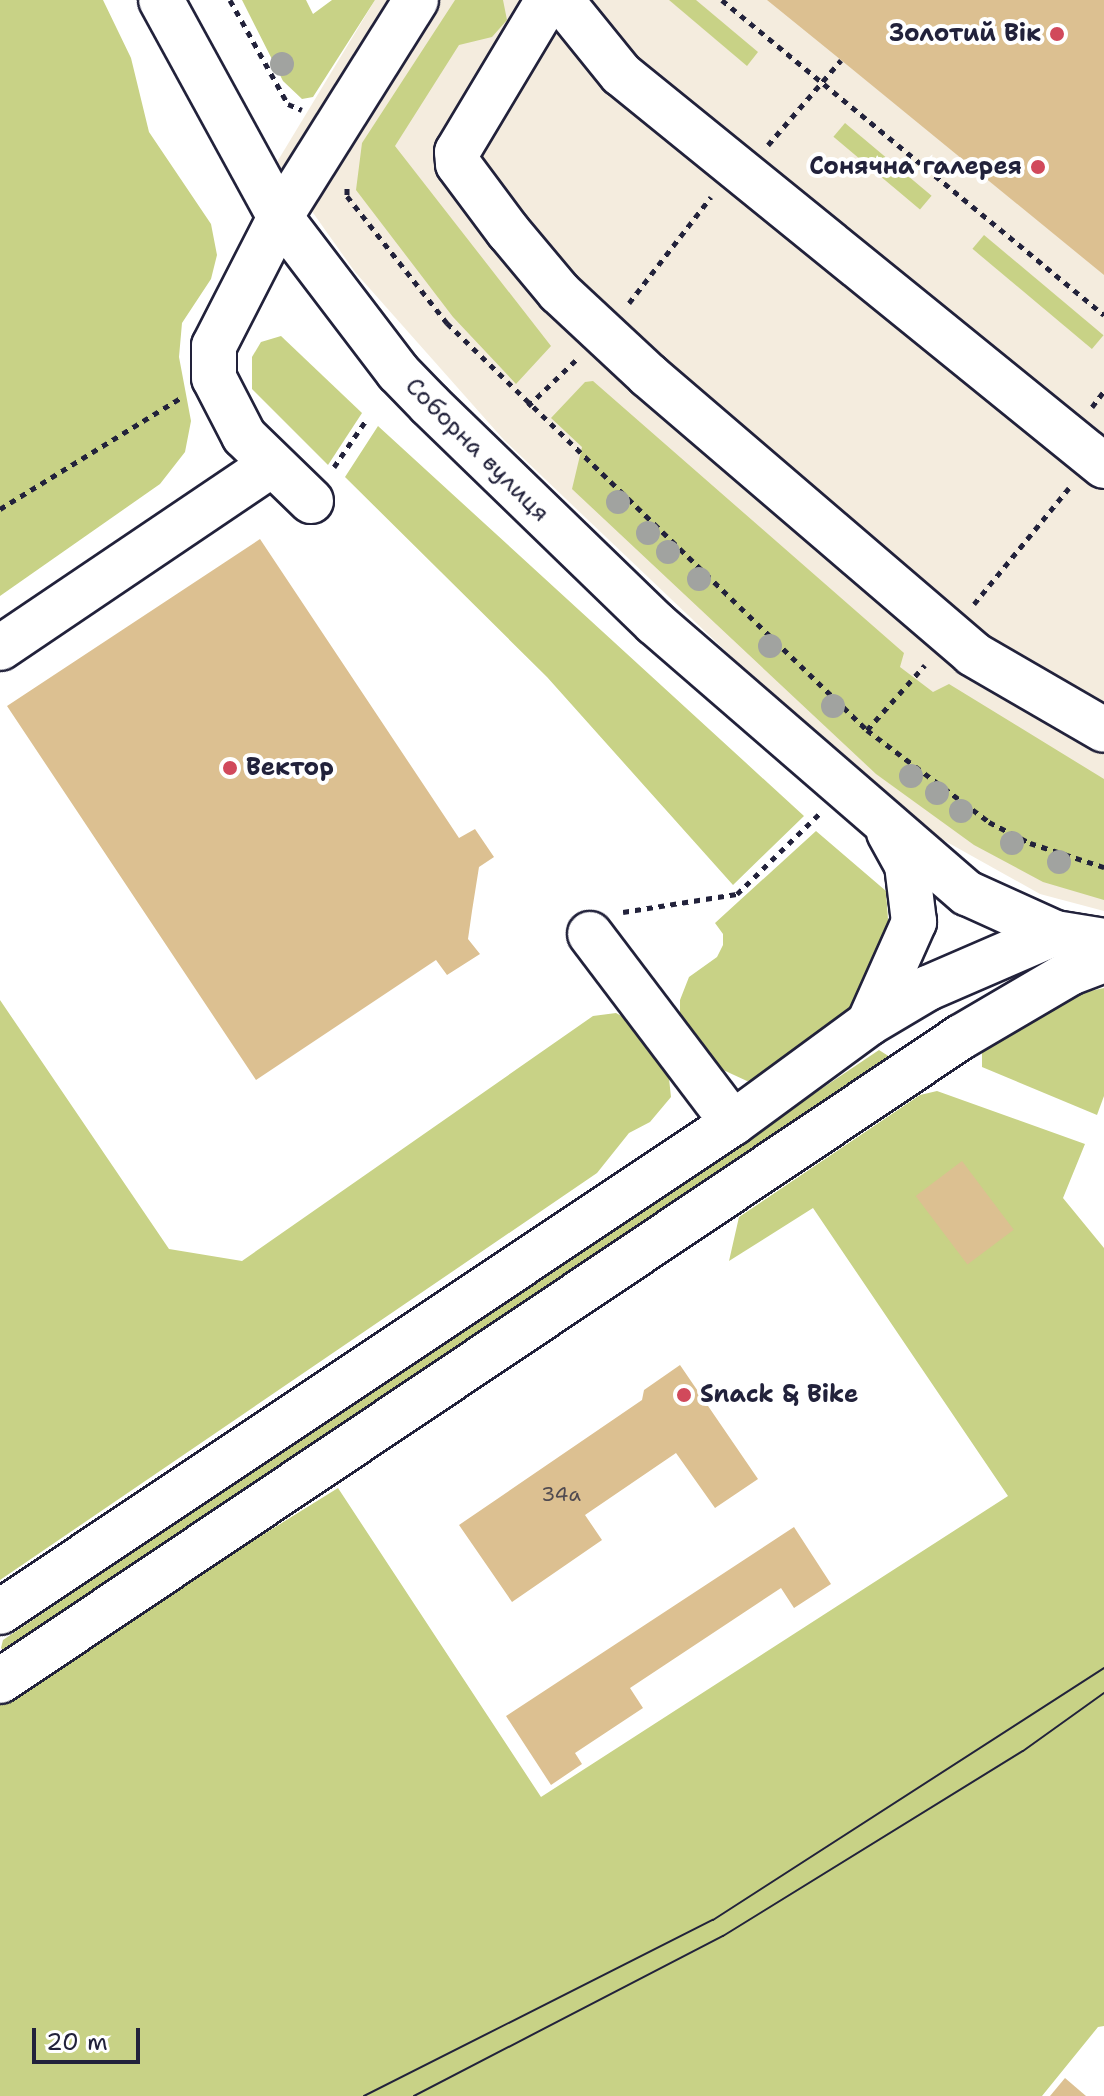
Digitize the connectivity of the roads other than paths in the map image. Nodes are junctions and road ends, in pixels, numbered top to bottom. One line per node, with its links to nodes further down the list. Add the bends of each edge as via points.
1 (161, 0): 5 (street, Соборна вулиця)
2 (416, 0): 5 (street)
3 (548, 0): 10 (street, via 457,152 458,164 559,292 604,335 973,654)
4 (561, 0): 6 (street, via 621,74)
5 (280, 217): 7 (street, via 214,346 214,378 244,436); 11 (street, Соборна вулиця, via 420,394 655,623)
6 (1099, 461)
7 (271, 465): 8 (street); 9 (street)
8 (311, 501)
9 (0, 648)
10 (1104, 730)
11 (884, 823): 13 (street, Соборна вулиця, via 967,893); 16 (street, via 907,865 914,922)
12 (602, 923): 17 (street)
13 (1055, 933): 14 (street, Соборна вулиця); 16 (street, via 928,988)
14 (1104, 941)
15 (1104, 960): 19 (street, via 1070,973 961,1037)
16 (869, 1023): 17 (street)
17 (733, 1123): 18 (street)
18 (0, 1612)
19 (0, 1681)

